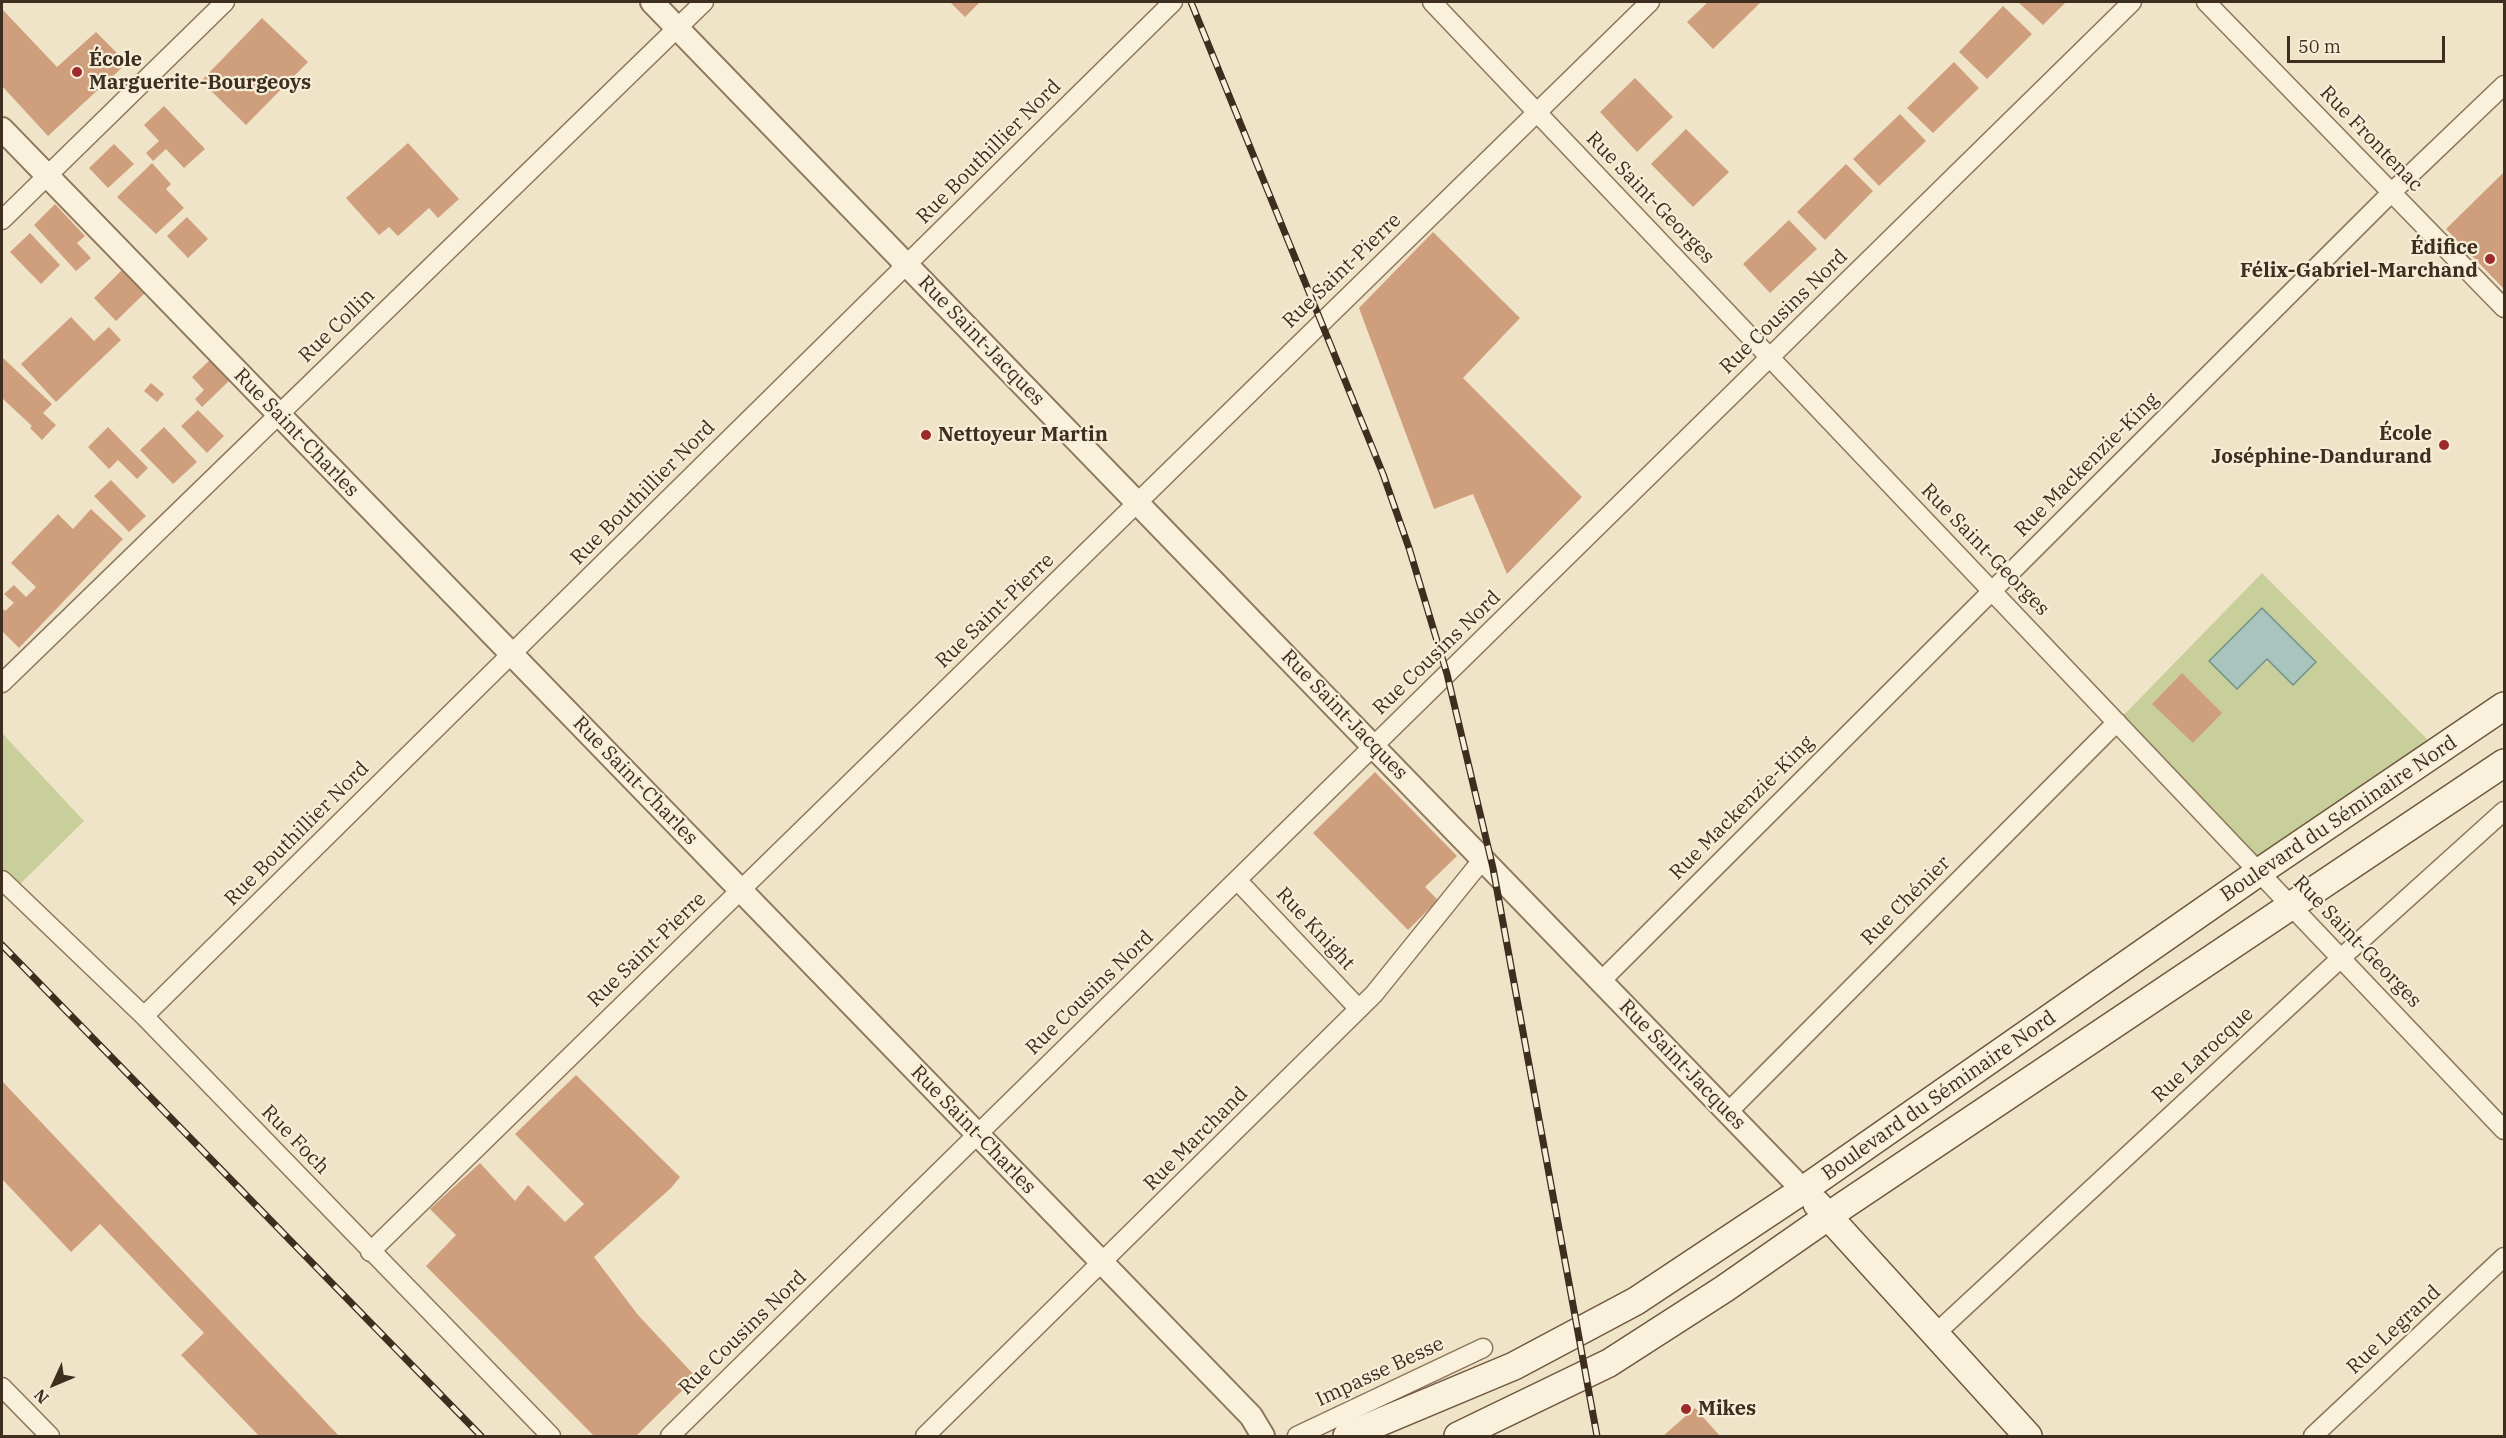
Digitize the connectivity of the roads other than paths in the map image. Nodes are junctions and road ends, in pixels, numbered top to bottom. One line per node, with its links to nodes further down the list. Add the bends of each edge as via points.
1 (225, 2): 13 (street)
2 (652, 2): 9 (street, Rue Saint-Jacques)
3 (704, 2): 9 (street, Rue Collin)
4 (1173, 2): 16 (street, Rue Bouthillier Nord)
5 (1432, 2): 11 (street, Rue Saint-Georges)
6 (1650, 2): 11 (street, Rue Saint-Pierre)
7 (2132, 2): 18 (street, Rue Cousins Nord)
8 (2206, 2): 14 (street, Rue Frontenac)
9 (677, 27): 16 (street, Rue Saint-Jacques); 19 (street, Rue Collin)
10 (2505, 85): 14 (street, Rue Mackenzie-King)
11 (1537, 112): 18 (street, Rue Saint-Georges); 20 (street, Rue Saint-Pierre)
12 (2, 129): 13 (street, Rue Saint-Charles)
13 (46, 176): 15 (street); 19 (street, Rue Saint-Charles)
14 (2392, 192): 17 (street, Rue Frontenac); 21 (street, Rue Mackenzie-King)
15 (2, 220)
16 (907, 264): 20 (street, Rue Saint-Jacques); 22 (street, Rue Bouthillier Nord)
17 (2505, 308)
18 (1770, 357): 21 (street, Rue Saint-Georges); 26 (street, Rue Cousins Nord)
19 (278, 414): 22 (street, Rue Saint-Charles); 23 (street, Rue Collin)
20 (1137, 502): 26 (street, Rue Saint-Jacques); 33 (street, Rue Saint-Pierre)
21 (1992, 591): 25 (street, Rue Saint-Georges); 36 (street, Rue Mackenzie-King)
22 (511, 654): 33 (street, Rue Saint-Charles); 38 (street, Rue Bouthillier Nord)
23 (2, 683)
24 (2503, 710): 30 (main road, Boulevard du Séminaire Nord)
25 (2117, 722): 30 (street, Rue Saint-Georges); 39 (street, Rue Chénier)
26 (1374, 746): 29 (street, Rue Saint-Jacques); 32 (street, Rue Cousins Nord)
27 (2505, 763): 34 (main road, Boulevard du Séminaire Nord)
28 (2505, 811): 35 (street, Rue Larocque)
29 (1483, 859): 36 (street, Rue Saint-Jacques); 37 (street, Rue Marchand)
30 (2259, 872): 34 (street, Rue Saint-Georges); 42 (main road, Boulevard du Séminaire Nord)
31 (2, 880): 38 (street, Rue Foch)
32 (1238, 880): 37 (street, Rue Knight); 41 (street, Rue Cousins Nord)
33 (740, 890): 41 (street, Rue Saint-Charles); 44 (street, Rue Saint-Pierre)
34 (2292, 906): 35 (street, Rue Saint-Georges); 43 (main road, Boulevard du Séminaire Nord)
35 (2341, 958): 40 (street, Rue Saint-Georges); 47 (street, Rue Larocque)
36 (1601, 981): 39 (street, Rue Saint-Jacques)
37 (1359, 1009): 46 (street, Rue Marchand)
38 (144, 1016): 44 (street, Rue Foch)
39 (1728, 1112): 42 (street, Rue Saint-Jacques)
40 (2505, 1130)
41 (978, 1135): 46 (street, Rue Saint-Charles); 52 (street, Rue Cousins Nord)
42 (1803, 1190): 43 (main road, Rue Saint-Jacques); 56 (main road, Boulevard du Séminaire Nord, via 1636,1301 1514,1366)
43 (1828, 1216): 47 (main road, Rue Saint-Jacques); 57 (main road, Boulevard du Séminaire Nord, via 1609,1363)
44 (370, 1252): 51 (street, Rue Foch)
45 (2505, 1257): 59 (street, Rue Legrand)
46 (1102, 1263): 53 (street, Rue Marchand); 54 (street, Rue Saint-Charles, via 1251,1416)
47 (1935, 1334): 58 (main road, Rue Saint-Jacques)
48 (1483, 1348): 55 (street, Impasse Besse)
49 (2, 1386): 50 (street)
50 (50, 1437)
51 (551, 1437)
52 (670, 1437)
53 (926, 1437)
54 (1263, 1437)
55 (1297, 1437)
56 (1347, 1437)
57 (1458, 1437)
58 (2028, 1437)
59 (2313, 1437)

